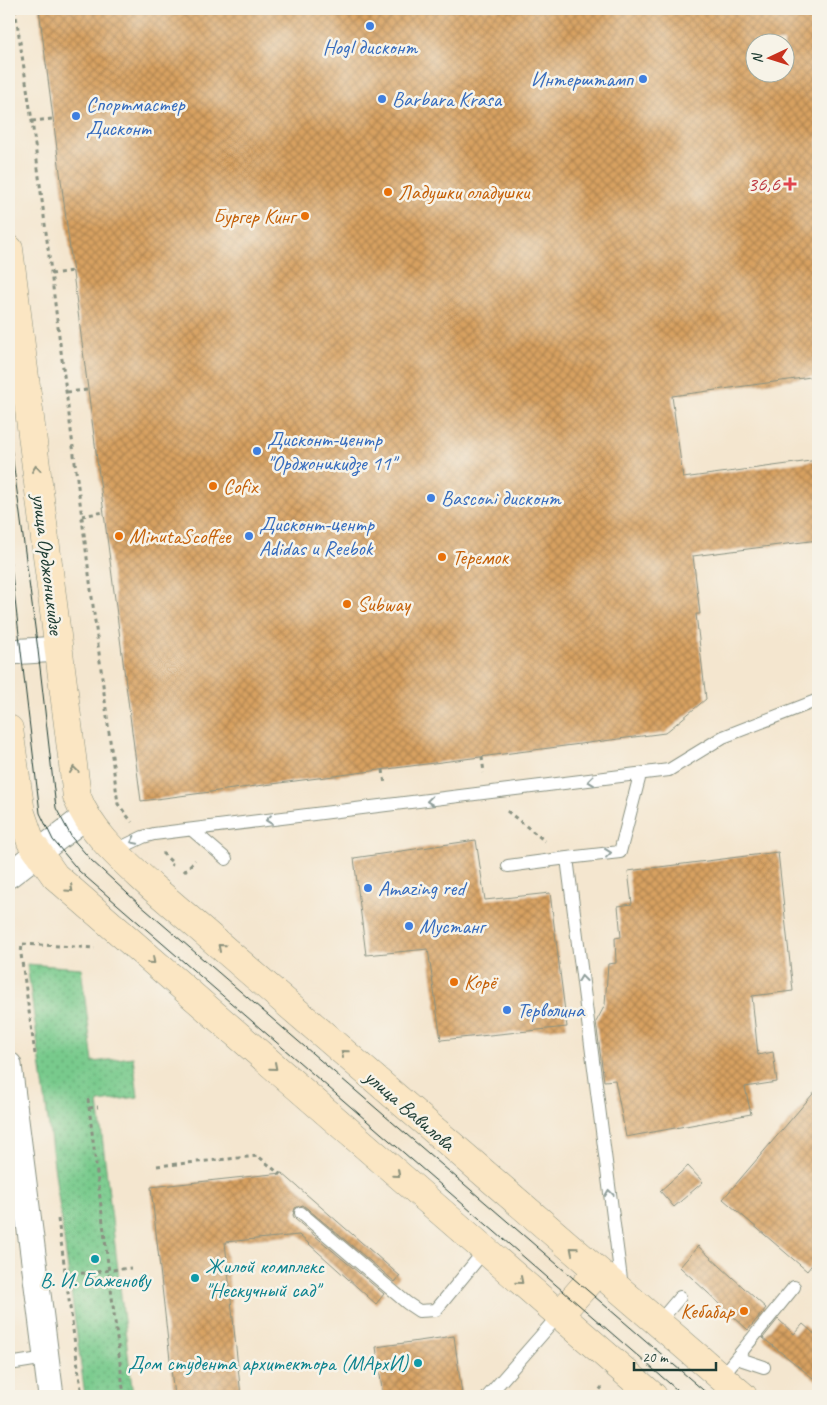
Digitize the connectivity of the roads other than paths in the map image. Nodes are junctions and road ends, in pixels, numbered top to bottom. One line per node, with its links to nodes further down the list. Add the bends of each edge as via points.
1 (9, 249): 2 (main road, улица Орджоникидзе, one-way to 1)
2 (59, 649): 3 (street); 7 (main road, улица Орджоникидзе, one-way to 2, via 77,797)
3 (9, 652)
4 (818, 700): 6 (lane, via 723,736 669,770)
5 (9, 729): 10 (main road, via 21,813)
6 (640, 775): 8 (lane, one-way to 8); 11 (lane, one-way to 6, via 620,852)
7 (86, 816): 9 (main road, улица Вавилова); 10 (street)
8 (192, 830): 9 (lane, one-way to 9, via 143,837); 12 (lane)
9 (114, 851): 18 (main road, улица Вавилова, one-way to 9, via 165,899)
10 (37, 854): 14 (street); 17 (main road, one-way to 17, via 62,882)
11 (567, 858): 13 (lane); 20 (lane, one-way to 11, via 608,1144)
12 (226, 859)
13 (508, 866)
14 (9, 876)
15 (9, 1065): 24 (street)
16 (301, 1213): 17 (lane, via 419,1311 436,1310)
17 (485, 1250): 22 (main road, one-way to 22)
18 (598, 1271): 20 (main road, улица Вавилова); 22 (main road)
19 (794, 1287): 27 (lane)
20 (623, 1293): 23 (main road, улица Вавилова)
21 (680, 1297): 23 (lane)
22 (559, 1315): 29 (lane); 30 (main road)
23 (658, 1323): 27 (main road, улица Вавилова)
24 (46, 1358): 25 (lane); 28 (street)
25 (9, 1364)
26 (764, 1367): 27 (lane)
27 (729, 1368): 31 (main road, улица Вавилова)
28 (51, 1396)
29 (488, 1396)
30 (652, 1396)
31 (743, 1396)

